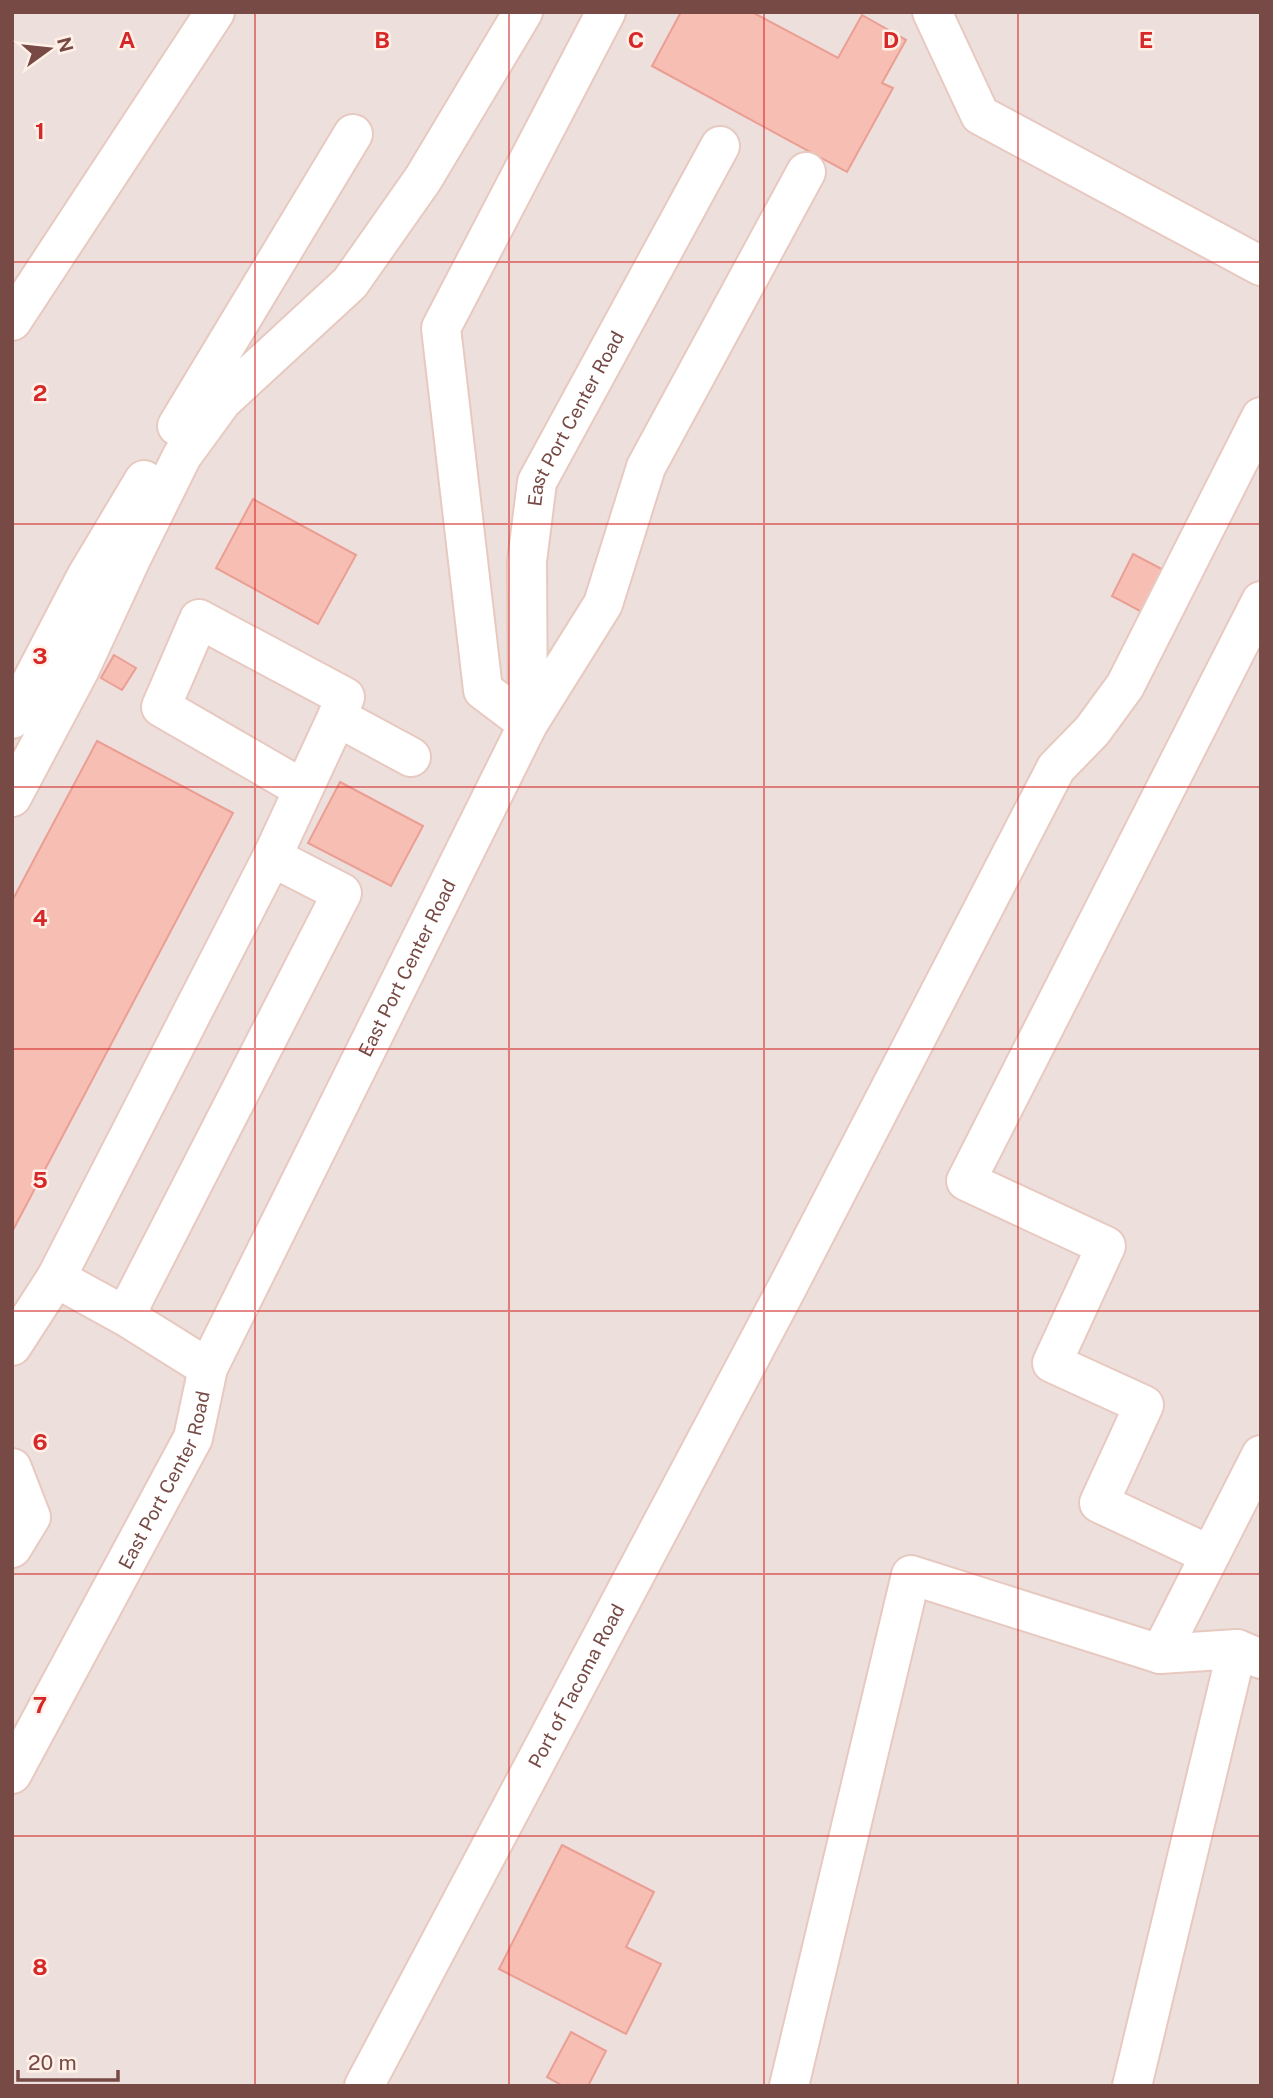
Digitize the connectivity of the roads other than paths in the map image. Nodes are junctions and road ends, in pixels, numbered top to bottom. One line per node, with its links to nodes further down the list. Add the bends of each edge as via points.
1 (215, 12): 9 (street)
2 (523, 12): 11 (street, via 423,179 350,283 222,401 182,456)
3 (606, 12): 17 (street, via 441,328 484,690)
4 (932, 12): 8 (street, via 980,115)
5 (353, 134): 13 (street)
6 (720, 146): 17 (street, East Port Center Road, via 537,482 527,561)
7 (806, 172): 17 (street, via 646,467 603,604)
8 (1261, 266)
9 (12, 321)
10 (1261, 417): 33 (street, Port of Tacoma Road, via 1125,686 1092,732 1056,768 788,1286)
11 (131, 559): 13 (street); 16 (street)
12 (1261, 601): 29 (street, via 966,1181 1106,1246 1052,1363 1144,1405 1099,1503)
13 (67, 613): 14 (street)
14 (16, 704): 16 (street)
15 (337, 717): 18 (street); 19 (street); 19 (street, via 345,697 199,619 160,707)
16 (53, 721): 20 (street)
17 (528, 724): 25 (street, East Port Center Road)
18 (411, 757)
19 (303, 789): 21 (street)
20 (12, 797)
21 (272, 857): 22 (street); 23 (street, via 342,893)
22 (56, 1278): 23 (street); 24 (street)
23 (125, 1316): 25 (street)
24 (12, 1346)
25 (208, 1368): 32 (street, East Port Center Road, via 193,1438)
26 (1261, 1455): 29 (street)
27 (12, 1468): 28 (street, via 31,1517)
28 (12, 1548)
29 (1210, 1555): 30 (street)
30 (1160, 1654): 31 (street); 34 (street, via 911,1575)
31 (1249, 1654): 35 (street)
32 (12, 1774)
33 (364, 2086)
34 (789, 2086)
35 (1132, 2086)

